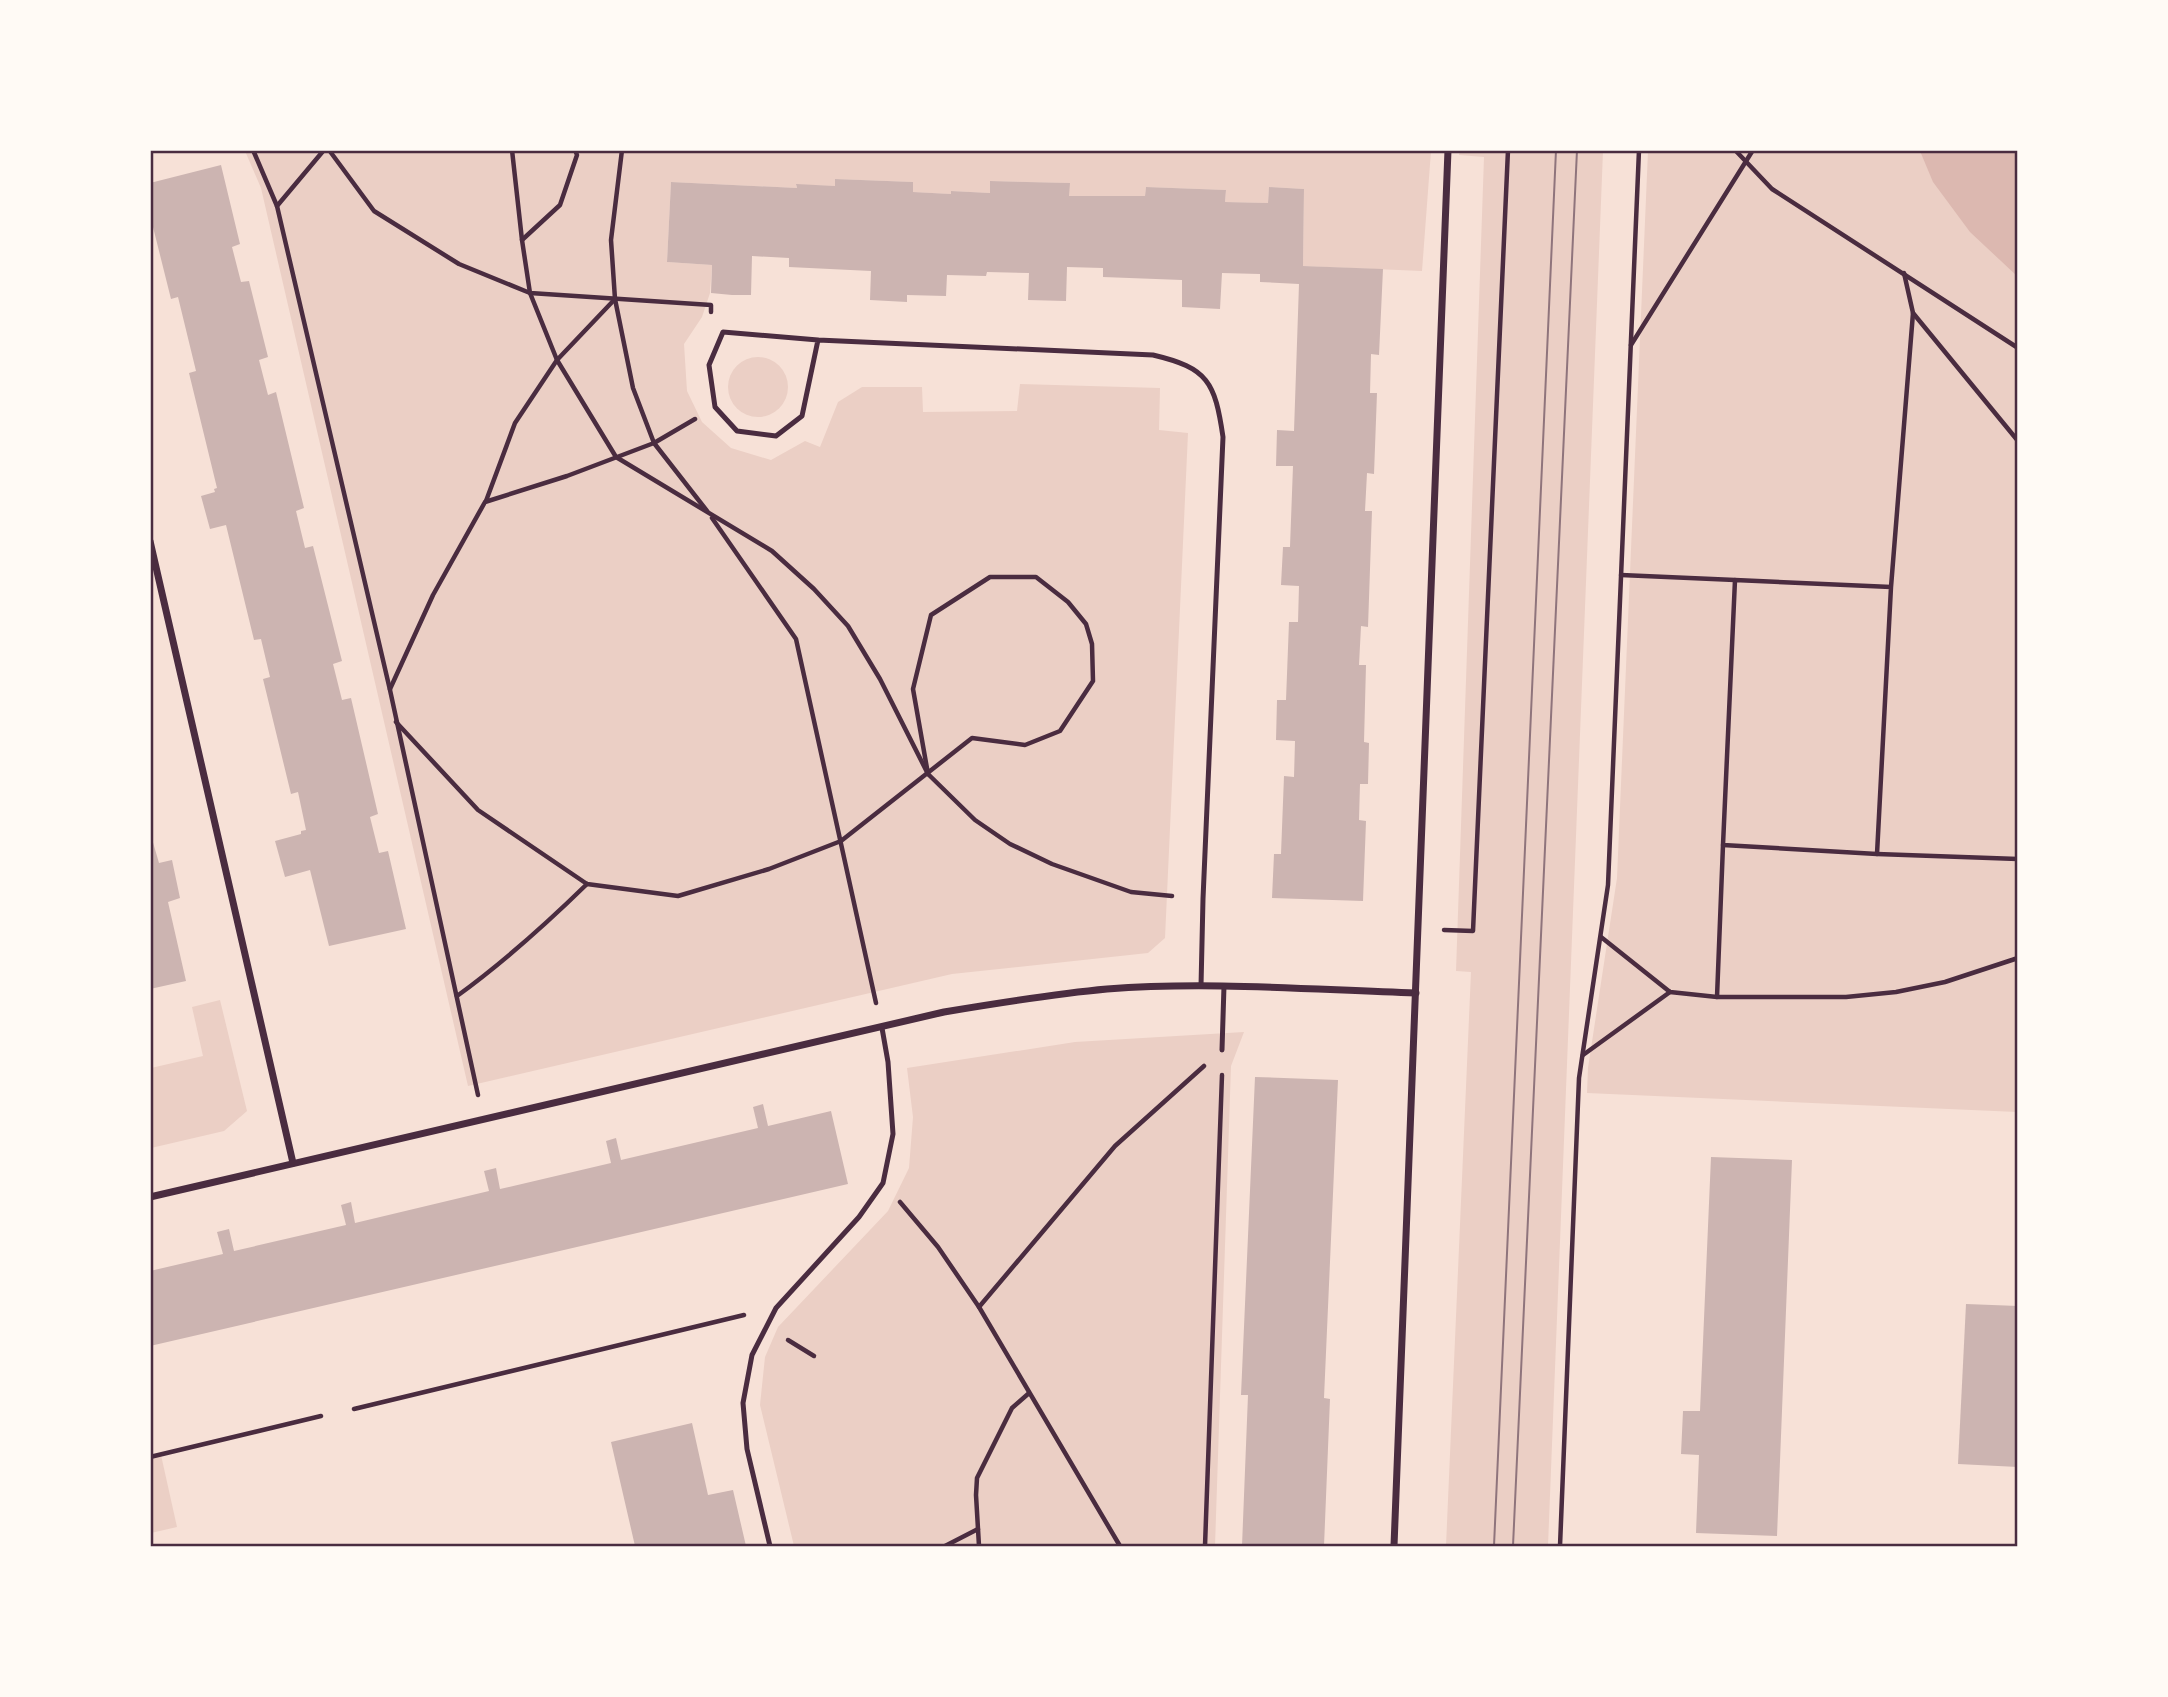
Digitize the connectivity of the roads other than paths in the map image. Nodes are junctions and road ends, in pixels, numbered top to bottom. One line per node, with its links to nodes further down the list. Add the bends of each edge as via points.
1 (1448, 150): 6 (street)
2 (818, 340): 2 (lane, via 723,332 709,365 715,407 737,431 776,436 803,416); 4 (lane, via 1153,355 1184,362 1209,382 1219,407 1223,437)
3 (150, 541): 9 (street)
4 (1201, 986): 5 (street); 7 (street, via 1108,989 1032,998)
5 (1224, 986): 6 (street); 8 (lane)
6 (1416, 993): 12 (street)
7 (881, 1028): 9 (street); 11 (lane, via 893,1134 883,1183 859,1217 776,1308 752,1355 743,1403 747,1449)
8 (1222, 1049)
9 (293, 1163): 10 (street)
10 (150, 1197)
11 (770, 1546)
12 (1394, 1546)

